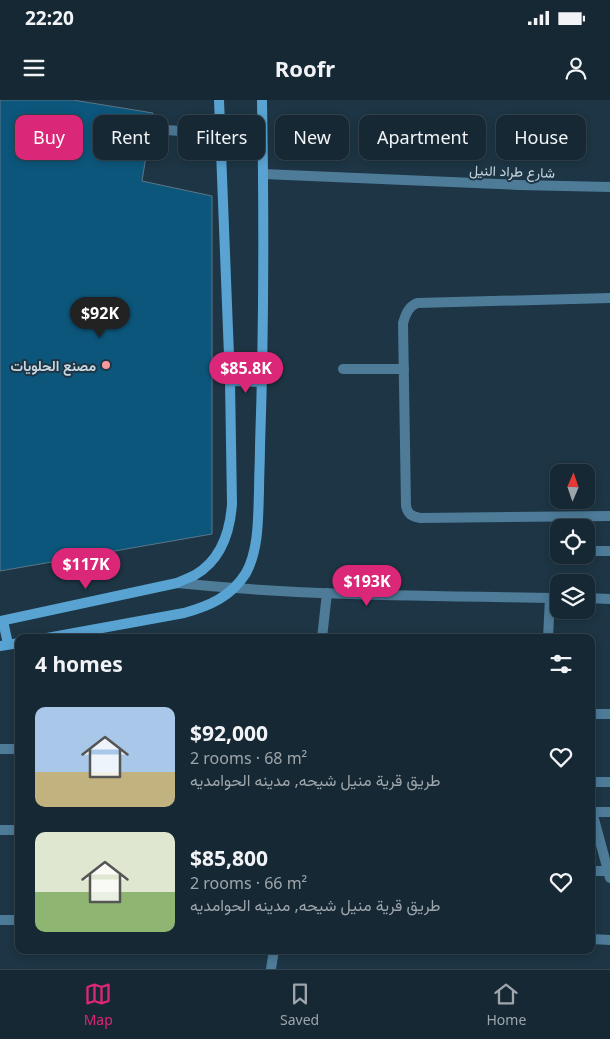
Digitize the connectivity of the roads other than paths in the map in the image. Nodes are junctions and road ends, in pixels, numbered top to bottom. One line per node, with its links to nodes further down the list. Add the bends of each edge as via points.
1 (219, 100): 3 (main road)
2 (262, 100): 5 (main road)
3 (219, 115)
4 (221, 160): 10 (main road)
5 (263, 174): 6 (street, شارع طراد النيل); 11 (main road)
6 (610, 187)
7 (610, 298): 8 (street, via 417,303 407,311 403,323)
8 (404, 369): 9 (street); 12 (street, via 406,506 412,516)
9 (343, 370)
10 (230, 381): 11 (main road); 15 (main road, via 230,522 224,542 213,560 196,574)
11 (262, 382): 16 (main road, via 256,537 246,573)
12 (610, 516)
13 (595, 551): 14 (street)
14 (610, 551)
15 (177, 583): 16 (street); 22 (main road)
16 (234, 588): 17 (street); 23 (main road, via 202,608)
17 (327, 593): 18 (street); 24 (street)
18 (550, 598)
19 (595, 598): 20 (street)
20 (610, 598)
21 (551, 619): 25 (street)
22 (2, 621): 26 (main road)
23 (69, 634)
24 (322, 634)
25 (549, 634)
26 (9, 644)
27 (595, 714): 28 (street)
28 (610, 714)
29 (0, 749): 30 (street)
30 (15, 749)
31 (595, 782): 32 (street)
32 (610, 782)
33 (595, 810): 34 (street)
34 (610, 812)
35 (595, 821): 39 (street)
36 (0, 830): 37 (street)
37 (15, 830)
38 (595, 871): 39 (street)
39 (609, 873)
40 (0, 920): 41 (street)
41 (15, 920)
42 (595, 940): 43 (street)
43 (610, 940)
44 (273, 954): 45 (street)
45 (271, 969)

